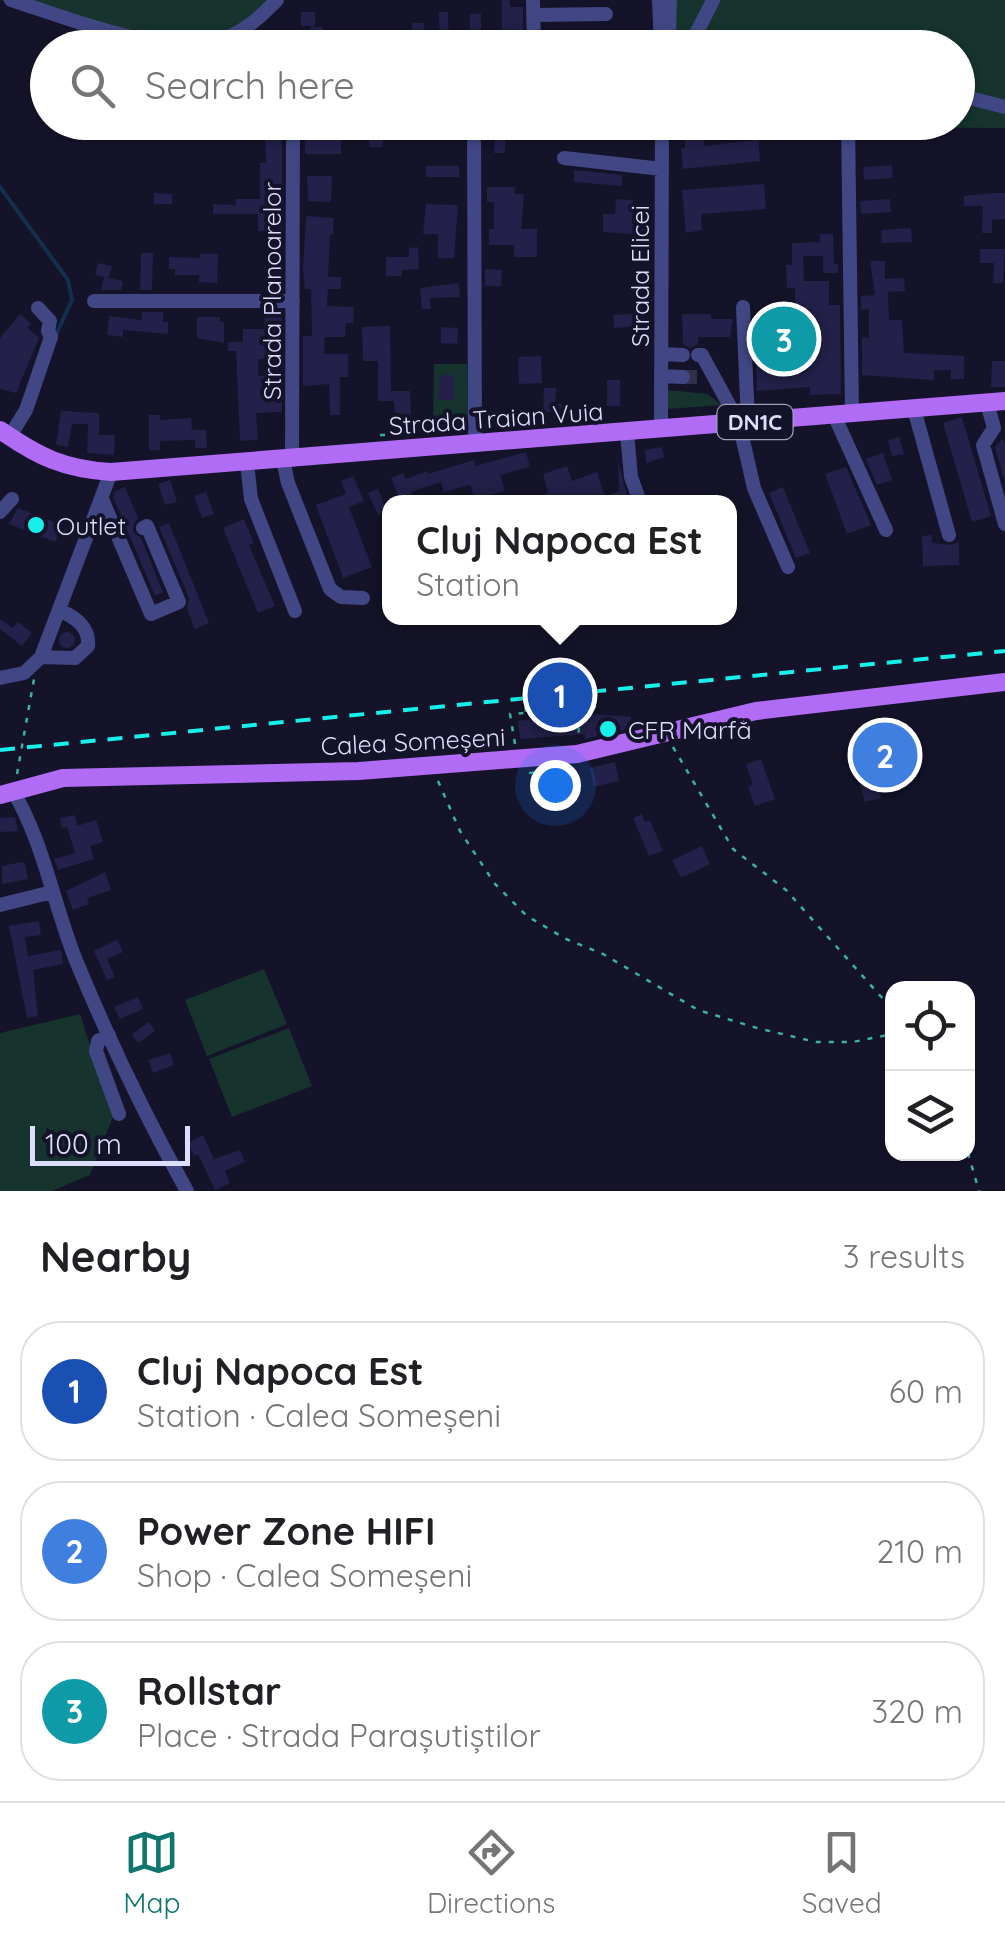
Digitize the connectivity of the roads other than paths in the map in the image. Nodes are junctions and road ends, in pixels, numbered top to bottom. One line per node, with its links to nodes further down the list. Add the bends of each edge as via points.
1 (11, 0): 8 (street)
2 (277, 0): 9 (street)
3 (659, 0): 10 (street)
4 (670, 0): 11 (street)
5 (713, 0): 12 (street)
6 (534, 8): 7 (street)
7 (606, 14)
8 (111, 30)
9 (242, 30)
10 (660, 30)
11 (669, 30)
12 (698, 30)
13 (975, 99): 14 (street)
14 (1005, 107)
15 (292, 140): 21 (street, Strada Planoarelor)
16 (474, 140): 35 (street)
17 (662, 140): 20 (street, Strada Elicei)
18 (848, 140): 30 (street)
19 (564, 158): 20 (street)
20 (662, 169): 25 (street, Strada Elicei)
21 (293, 301): 22 (street); 36 (street, Strada Planoarelor)
22 (94, 302)
23 (743, 307): 31 (street)
24 (38, 308): 33 (street, via 50,321 51,337 26,410)
25 (662, 354): 26 (street, Strada Elicei); 27 (street, via 702,355)
26 (661, 376): 27 (street); 32 (street, Strada Elicei)
27 (717, 377): 31 (street)
28 (1000, 402): 29 (main road, Strada Traian Vuia / DN1C); 43 (street, via 983,445)
29 (914, 408): 30 (main road, Strada Traian Vuia / DN1C); 46 (street)
30 (843, 414): 31 (main road, Strada Traian Vuia / DN1C); 45 (street)
31 (744, 423): 32 (main road, Strada Traian Vuia / DN1C); 47 (street, via 754,488)
32 (661, 430): 34 (main road, Strada Traian Vuia / DN1C)
33 (5, 433): 38 (main road, Strada Traian Vuia / DN1C, via 51,462)
34 (627, 433): 35 (main road, Strada Traian Vuia / DN1C); 39 (street)
35 (475, 445): 36 (main road, Strada Traian Vuia / DN1C)
36 (288, 460): 37 (main road, Strada Traian Vuia / DN1C); 48 (street, Strada Planoarelor, via 288,483 330,588 341,597)
37 (247, 463): 38 (main road, Strada Traian Vuia / DN1C); 50 (street, via 251,498)
38 (111, 472): 41 (street)
39 (637, 495)
40 (12, 499): 42 (street)
41 (102, 499): 44 (street, via 151,614 179,602 147,526); 49 (street)
42 (0, 512)
43 (1005, 524)
44 (142, 528)
45 (886, 530)
46 (949, 535)
47 (788, 567)
48 (363, 598)
49 (59, 610): 51 (street); 51 (street, via 82,626 88,646 75,658)
50 (296, 611)
51 (37, 662): 52 (street)
52 (0, 678)
53 (1005, 682): 54 (main road, Calea Someșeni, via 783,706 578,754 432,766 63,778)
54 (6, 793): 55 (street, via 38,846)
55 (52, 892): 56 (street); 57 (street)
56 (0, 905)
57 (109, 1035): 58 (street, via 96,1051); 59 (street)
58 (119, 1114)
59 (187, 1191)

